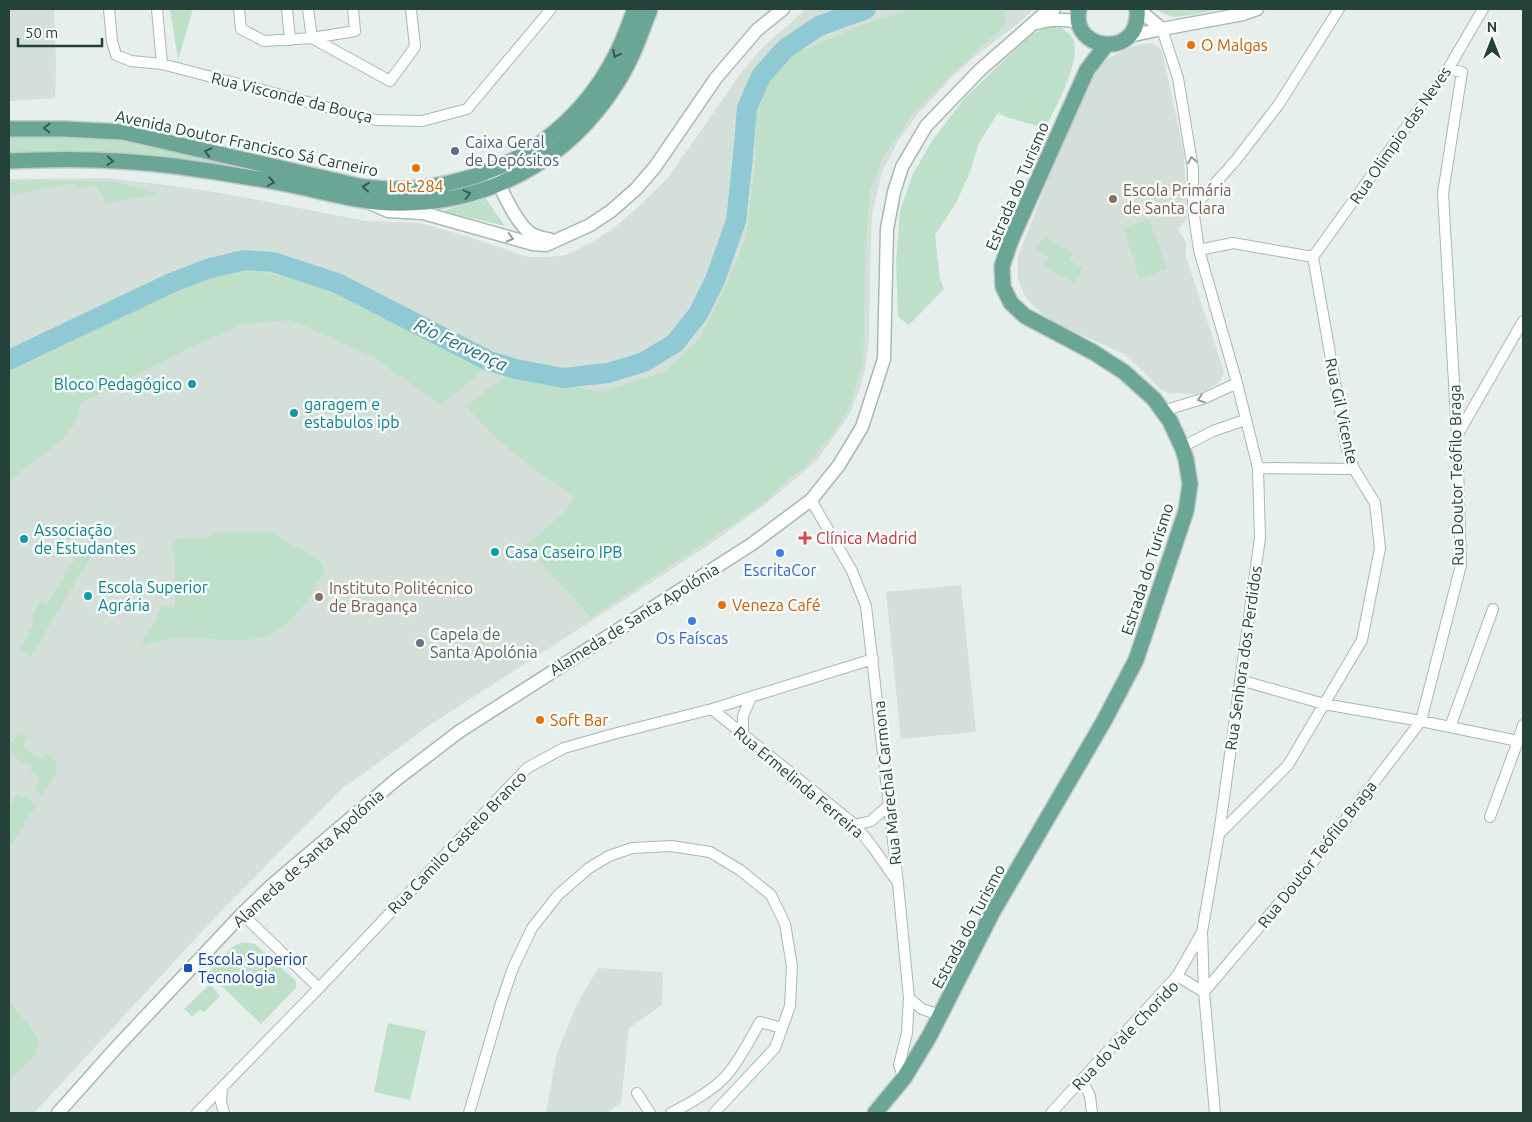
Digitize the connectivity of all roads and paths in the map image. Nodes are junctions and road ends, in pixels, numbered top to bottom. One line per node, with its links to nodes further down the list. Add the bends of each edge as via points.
1 (109, 9): 25 (street, Rua Visconde da Bouça, via 116,55 131,62)
2 (157, 9): 25 (street)
3 (238, 9): 23 (street, via 241,29 264,42)
4 (287, 9): 23 (street)
5 (308, 9): 22 (street)
6 (352, 9): 22 (street, via 355,31)
7 (412, 9): 22 (street, via 415,47 390,81)
8 (551, 9): 25 (street, Rua Visconde da Bouça, via 467,110 422,121 376,120)
9 (635, 9): 30 (main road, Avenida Doutor Francisco Sá Carneiro, one-way to 30, via 616,54 594,91 564,125 535,147)
10 (650, 9): 31 (main road, Avenida Doutor Francisco Sá Carneiro, via 629,59 597,112 554,153)
11 (783, 9): 36 (street, via 757,30 716,78 655,167 636,188 611,211)
12 (1054, 9): 18 (street, Alameda de Santa Apolónia)
13 (1137, 9): 19 (street); 21 (main road, via 1138,18)
14 (1257, 9): 19 (street)
15 (1339, 9): 35 (street, via 1278,104 1236,160)
16 (1483, 9): 26 (street, Rua Olimpio das Neves)
17 (1079, 15): 18 (street); 20 (main road, via 1082,30)
18 (1032, 24): 47 (street, Alameda de Santa Apolónia, via 980,70 926,126 902,167 887,229 884,358 862,426 839,465)
19 (1162, 29): 21 (street); 35 (street, Rua Senhora dos Perdidos, one-way to 19, via 1193,169 1178,78)
20 (1087, 36): 24 (main road); 27 (main road, Estrada do Turismo)
21 (1129, 36): 24 (main road, via 1122,42)
22 (312, 38): 23 (street)
23 (290, 40)
24 (1106, 45): 27 (main road, Estrada do Turismo)
25 (162, 64)
26 (1448, 68): 38 (street, Rua Olimpio das Neves); 43 (street, Rua Doutor Teófilo Braga, via 1462,72 1443,193)
27 (1087, 70): 41 (main road, Estrada do Turismo, via 1011,240 1002,266 1003,287 1010,303 1025,316 1124,372)
28 (9, 129): 30 (main road, Avenida Doutor Francisco Sá Carneiro, one-way to 28, via 426,187 363,187 123,132)
29 (9, 162): 33 (main road, Avenida Doutor Francisco Sá Carneiro, one-way to 33, via 89,160 173,166)
30 (481, 174): 32 (street, via 496,178)
31 (518, 176): 32 (main road, Avenida Doutor Francisco Sá Carneiro); 34 (street)
32 (499, 184): 33 (main road, Avenida Doutor Francisco Sá Carneiro, one-way to 32, via 432,201); 34 (street)
33 (362, 200): 36 (street, one-way to 36, via 388,210 423,213 532,244 546,245)
34 (508, 200): 36 (street, via 529,232)
35 (1193, 208): 37 (street, Rua Senhora dos Perdidos)
36 (556, 241)
37 (1199, 250): 38 (street, via 1233,243); 40 (street, Rua Senhora dos Perdidos)
38 (1312, 257): 46 (street, Rua Gil Vicente, via 1347,450)
39 (1523, 321): 43 (street)
40 (1237, 383): 41 (street, one-way to 41, via 1205,398); 42 (street, Rua Senhora dos Perdidos)
41 (1163, 411): 44 (main road, Estrada do Turismo)
42 (1245, 420): 44 (street); 45 (street, Rua Senhora dos Perdidos)
43 (1457, 434): 54 (street, Rua Doutor Teófilo Braga, via 1461,565)
44 (1182, 447): 70 (main road, Estrada do Turismo, via 1190,484 1186,511 1136,660 992,913)
45 (1258, 468): 46 (street); 50 (street, Rua Senhora dos Perdidos, via 1260,538)
46 (1354, 469): 52 (street, Rua Gil Vicente, via 1375,503 1380,548 1362,640)
47 (811, 500): 49 (street, Rua Marechal Carmona, via 852,571 866,606); 64 (street, Alameda de Santa Apolónia, via 752,544 460,731 397,779)
48 (1493, 609): 56 (street)
49 (873, 659): 51 (street, Rua Camilo Castelo Branco); 59 (street, Rua Marechal Carmona)
50 (1240, 680): 52 (street); 62 (street, Rua Senhora dos Perdidos)
51 (751, 697): 53 (street, Rua Camilo Castelo Branco); 57 (street, via 743,716)
52 (1324, 704): 54 (street); 62 (street, Rua Gil Vicente, via 1288,765)
53 (712, 709): 57 (street, Rua Ermelinda Ferreira); 67 (street, Rua Camilo Castelo Branco, via 564,748 527,768)
54 (1421, 721): 56 (street); 68 (street, Rua Doutor Teófilo Braga, via 1303,875)
55 (1523, 725): 58 (street)
56 (1450, 727): 58 (street)
57 (743, 734): 61 (street, Rua Ermelinda Ferreira)
58 (1518, 741): 60 (street)
59 (889, 805): 61 (street, via 871,821); 63 (street, Rua Marechal Carmona)
60 (1490, 817)
61 (855, 825): 63 (street, Rua Ermelinda Ferreira)
62 (1219, 834): 65 (street, Rua Senhora dos Perdidos)
63 (898, 884): 69 (street, Rua Marechal Carmona)
64 (242, 914): 67 (street); 76 (street, Alameda de Santa Apolónia)
65 (1202, 932): 66 (street); 68 (street, Rua Senhora dos Perdidos)
66 (1177, 976): 68 (street, Rua do Vale Chorido); 73 (street, Rua do Vale Chorido)
67 (319, 988): 74 (street, Rua Camilo Castelo Branco)
68 (1204, 992): 86 (street, Rua Senhora dos Perdidos)
69 (909, 998): 70 (street, via 922,1010); 72 (street, Rua Marechal Carmona, via 907,1033 899,1065)
70 (940, 1015): 72 (main road, Estrada do Turismo)
71 (782, 1028): 79 (street, via 790,1006 792,966 785,924 771,895 740,870 710,852 671,846 632,848 589,868 558,895 532,928 500,1003); 81 (street, via 760,1022 724,1078); 82 (street, via 775,1048)
72 (904, 1078): 83 (main road, Estrada do Turismo)
73 (1082, 1080): 84 (street, Rua do Vale Chorido); 85 (street, via 1090,1096)
74 (222, 1088): 77 (street, Rua Camilo Castelo Branco); 78 (street)
75 (637, 1093): 80 (street)
76 (58, 1113)
77 (197, 1113)
78 (224, 1113)
79 (469, 1113)
80 (650, 1113)
81 (671, 1113)
82 (714, 1113)
83 (875, 1113)
84 (1052, 1113)
85 (1092, 1113)
86 (1215, 1113)

